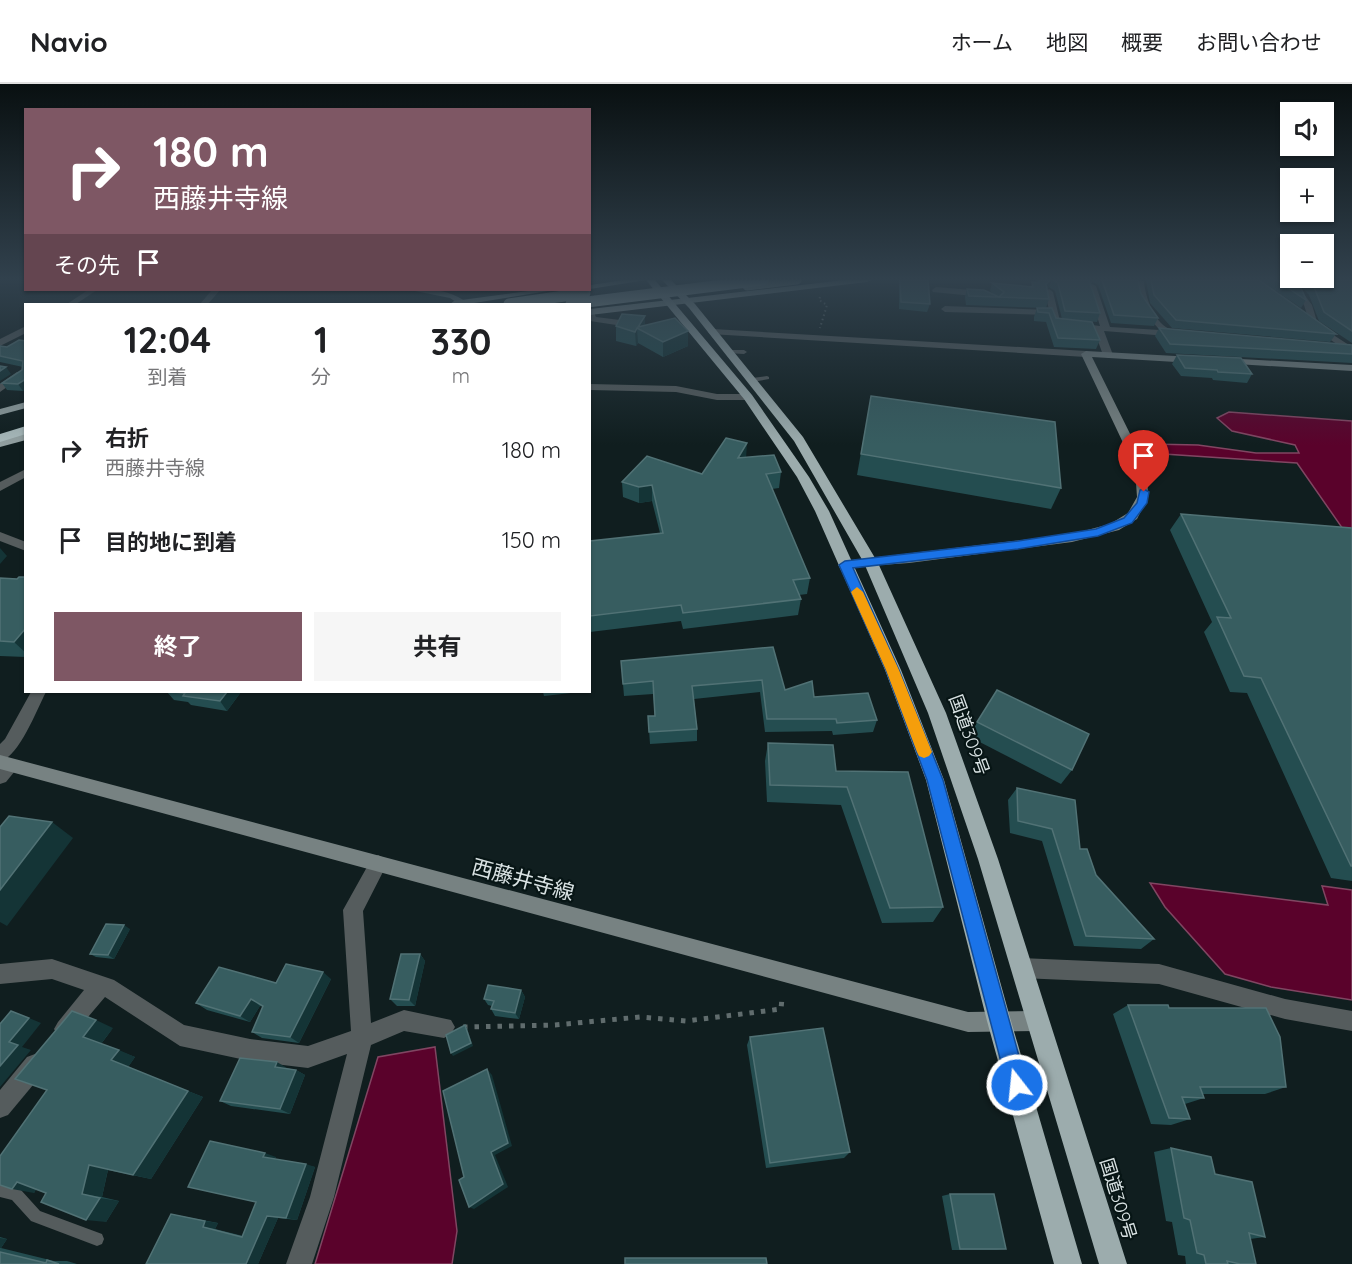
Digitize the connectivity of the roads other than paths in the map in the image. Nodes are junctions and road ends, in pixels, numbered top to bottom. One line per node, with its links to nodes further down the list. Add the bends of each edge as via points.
1 (15, 335): 7 (street)
2 (691, 335): 24 (highway)
3 (715, 335): 10 (highway, 国道309号)
4 (765, 335): 12 (street)
5 (1104, 335): 13 (street)
6 (1330, 335): 9 (street)
7 (0, 343)
8 (1326, 348): 9 (street)
9 (1351, 349)
10 (729, 352): 11 (lane); 21 (highway, 国道309号)
11 (744, 352)
12 (1086, 354): 13 (main road); 40 (main road, via 1145,481 1142,503 1128,520 1088,534)
13 (1108, 355): 14 (main road)
14 (1201, 360)
15 (1212, 361): 17 (main road)
16 (8, 368): 18 (street)
17 (1352, 368)
18 (24, 371)
19 (24, 372): 23 (street)
20 (767, 378): 21 (lane)
21 (752, 380): 40 (highway, 国道309号, via 799,440)
22 (591, 387): 24 (street, via 676,389 717,397)
23 (0, 389)
24 (748, 397): 41 (highway, via 803,477)
25 (24, 406): 26 (main road)
26 (0, 412)
27 (22, 413): 28 (main road); 29 (highway)
28 (0, 417)
29 (0, 425)
30 (24, 437): 32 (highway)
31 (24, 437): 34 (main road)
32 (0, 438)
33 (24, 438): 35 (main road)
34 (0, 444)
35 (0, 451)
36 (24, 473): 37 (street)
37 (0, 487)
38 (0, 536): 39 (street)
39 (24, 546)
40 (871, 563): 41 (main road); 45 (highway, 国道309号, via 937,713)
41 (845, 565): 48 (highway, via 893,670 935,780)
42 (37, 693): 43 (street)
43 (3, 765): 44 (main road, 西藤井寺線)
44 (378, 864): 48 (main road, 西藤井寺線, via 968,1022); 52 (street, via 353,910)
45 (1021, 968): 49 (highway, 国道309号); 50 (street, via 1159,974 1285,1009)
46 (0, 974): 47 (street, via 52,969)
47 (101, 986): 52 (street, via 180,1035 250,1050 308,1057); 53 (street)
48 (999, 1021): 49 (main road, 西藤井寺線); 57 (highway)
49 (1037, 1021): 58 (highway, 国道309号)
50 (1352, 1021)
51 (444, 1027): 52 (street, via 404,1020)
52 (362, 1038): 56 (street, via 322,1197)
53 (0, 1107)
54 (0, 1190): 55 (lane, via 16,1195 36,1216)
55 (97, 1239)
56 (299, 1264)
57 (1068, 1264)
58 (1113, 1264)

